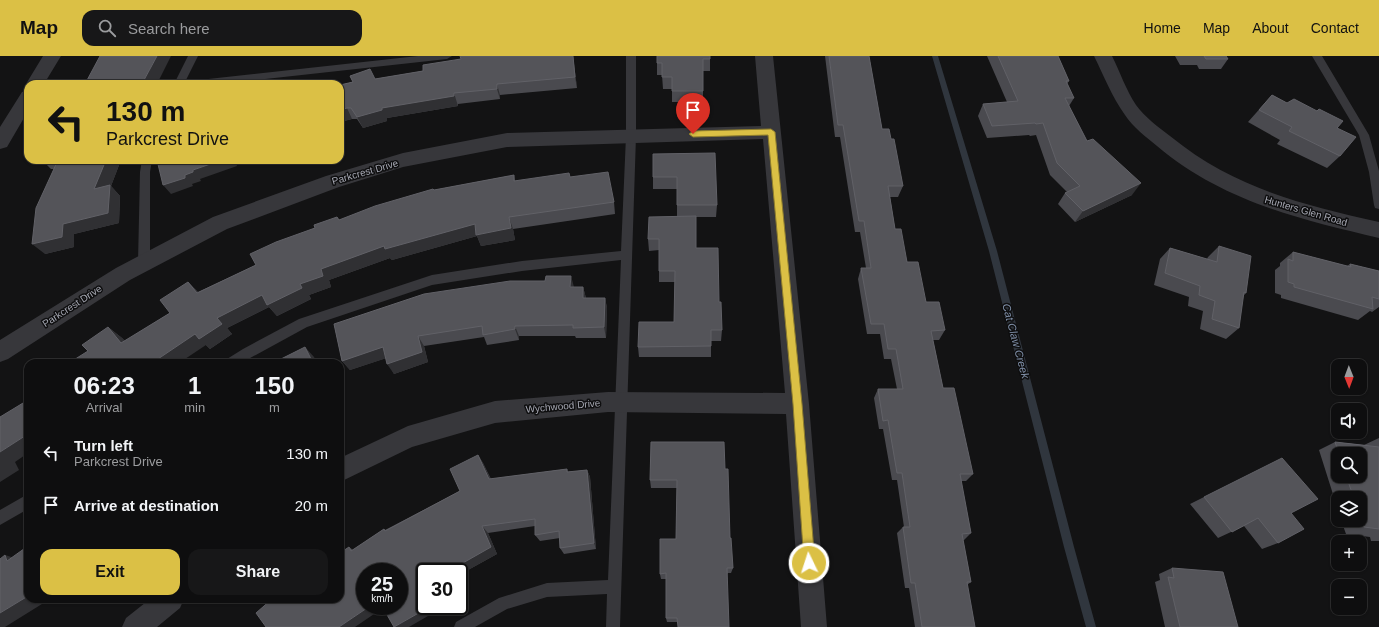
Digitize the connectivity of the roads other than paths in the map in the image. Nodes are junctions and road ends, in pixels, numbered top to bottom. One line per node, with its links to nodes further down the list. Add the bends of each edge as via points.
1 (52, 56): 8 (street)
2 (192, 56): 9 (lane)
3 (447, 56): 10 (lane)
4 (631, 56): 13 (lane)
5 (764, 56): 12 (street)
6 (1103, 56): 17 (street, Hunters Glen Road, via 1120,92 1136,117 1188,162 1228,185 1271,203)
7 (1317, 56): 16 (lane, via 1364,135 1374,172)
8 (37, 80)
9 (182, 80)
10 (227, 80)
11 (24, 103): 14 (street)
12 (771, 132): 13 (street, Parkcrest Drive); 23 (street)
13 (631, 136): 18 (lane); 19 (street, Parkcrest Drive, via 507,140 403,160 333,181 220,223)
14 (0, 142)
15 (146, 164): 19 (lane)
16 (1379, 205)
17 (1379, 230)
18 (626, 255): 21 (lane, via 522,266 432,280 303,323); 22 (lane)
19 (144, 263): 20 (street, Parkcrest Drive)
20 (0, 352)
21 (237, 359)
22 (621, 402): 23 (street, Wychwood Drive); 24 (street, Wychwood Drive, via 495,412 408,437); 27 (lane)
23 (797, 404): 32 (street)
24 (344, 468)
25 (24, 503): 26 (lane)
26 (0, 518)
27 (614, 587): 30 (lane, via 546,590 504,603); 31 (lane)
28 (166, 603): 29 (street)
29 (135, 627)
30 (460, 627)
31 (613, 627)
32 (814, 627)

